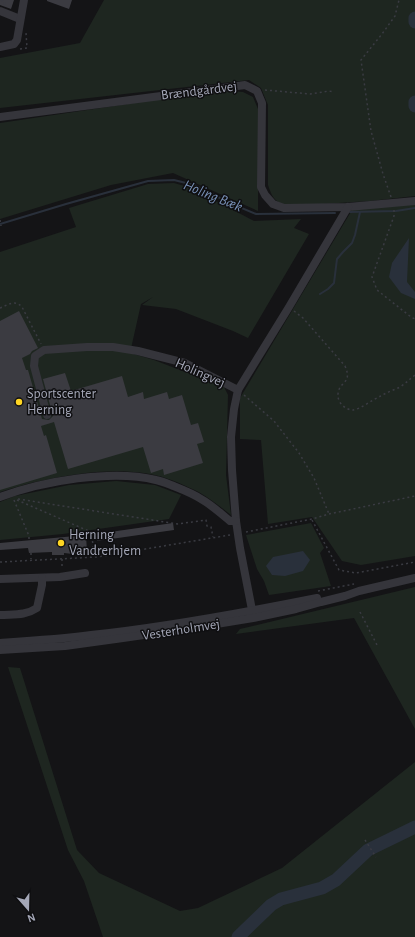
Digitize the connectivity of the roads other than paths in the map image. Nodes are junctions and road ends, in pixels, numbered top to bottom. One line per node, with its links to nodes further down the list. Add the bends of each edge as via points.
1 (24, 0): 3 (street)
2 (0, 12): 3 (street)
3 (20, 19): 4 (street, via 17,40 14,44)
4 (0, 47)
5 (0, 117): 7 (street, Brændgårdvej, via 245,85 257,91 262,103 261,187 264,196 273,204 284,208)
6 (415, 201): 7 (street, Brændgårdvej, via 394,206)
7 (348, 207): 8 (street, Holingvej)
8 (238, 390): 9 (street, Holingvej, via 185,363 138,351 113,347 44,350 35,356 34,366); 11 (street, via 231,437)
9 (47, 415)
10 (0, 497): 11 (street, via 66,481 103,476 130,476 157,480 180,488 202,499 230,521)
11 (236, 521): 17 (street)
12 (85, 573): 13 (street)
13 (42, 578): 15 (street); 16 (street, via 36,608 24,614)
14 (415, 578): 17 (street, Vesterholmvej, via 360,587 345,596 296,609)
15 (0, 579)
16 (0, 614)
17 (253, 615): 18 (street, Vesterholmvej, via 90,636); 19 (street, Vesterholmvej, via 192,628 123,638 65,646)
18 (0, 643)
19 (0, 650)

